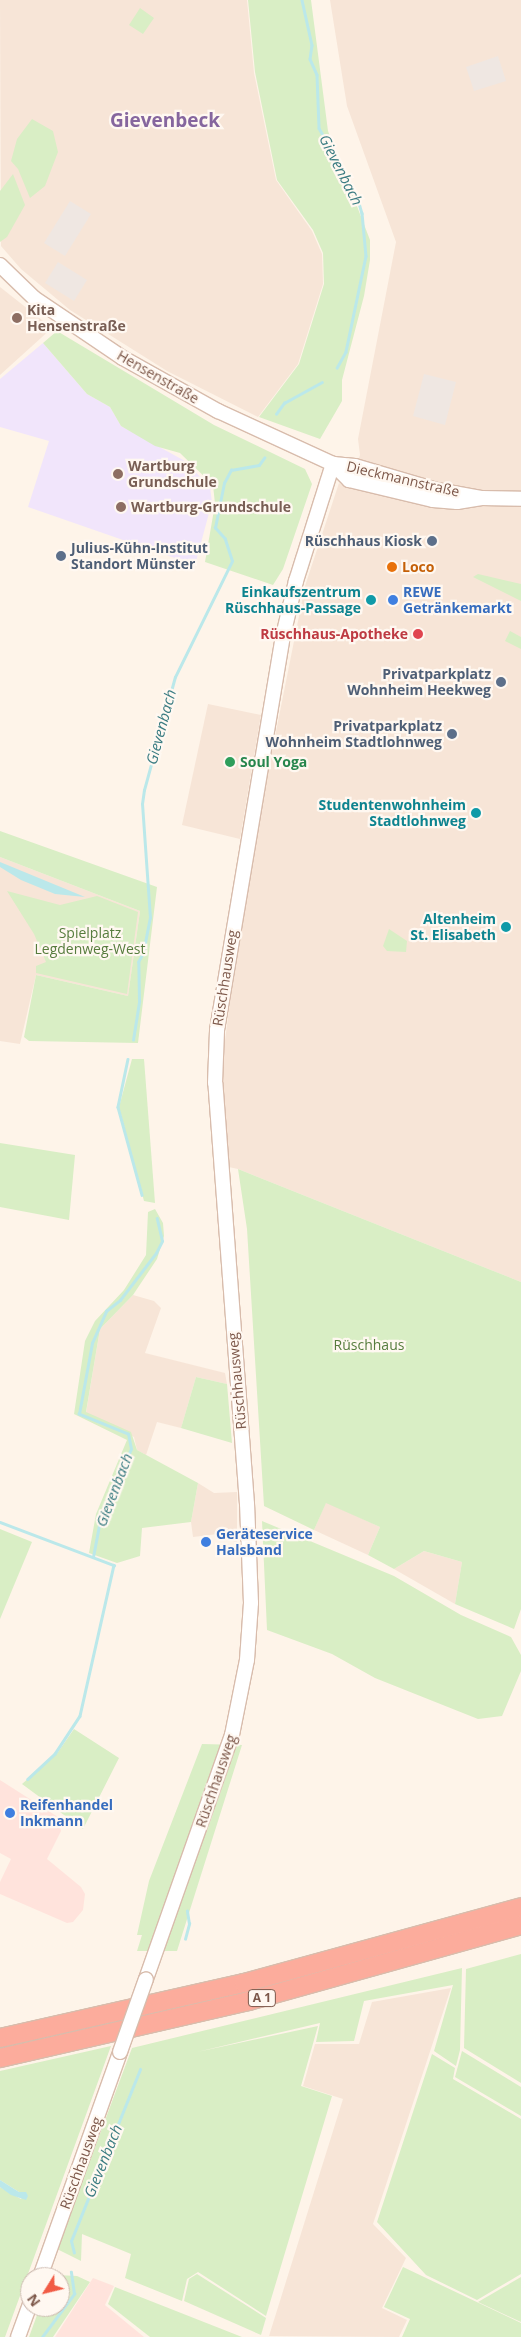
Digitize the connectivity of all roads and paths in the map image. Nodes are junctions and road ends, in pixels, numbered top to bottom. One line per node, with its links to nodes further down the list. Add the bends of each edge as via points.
1 (0, 265): 2 (main road, Hensenstraße, via 20,286 55,313 160,380)
2 (332, 464): 3 (main road, Dieckmannstraße, via 349,480 404,495 457,502 482,498); 8 (main road, Rüschhausweg, bridge, via 298,574 282,640 217,1030 217,1116 247,1504 251,1604 247,1660 229,1744)
3 (521, 499)
4 (521, 1907): 6 (highway, A 1, via 244,1983)
5 (521, 1925): 7 (highway, A 1, via 249,2001)
6 (0, 2038)
7 (0, 2058)
8 (44, 2267)
9 (25, 2317): 10 (main road)
10 (18, 2337)

